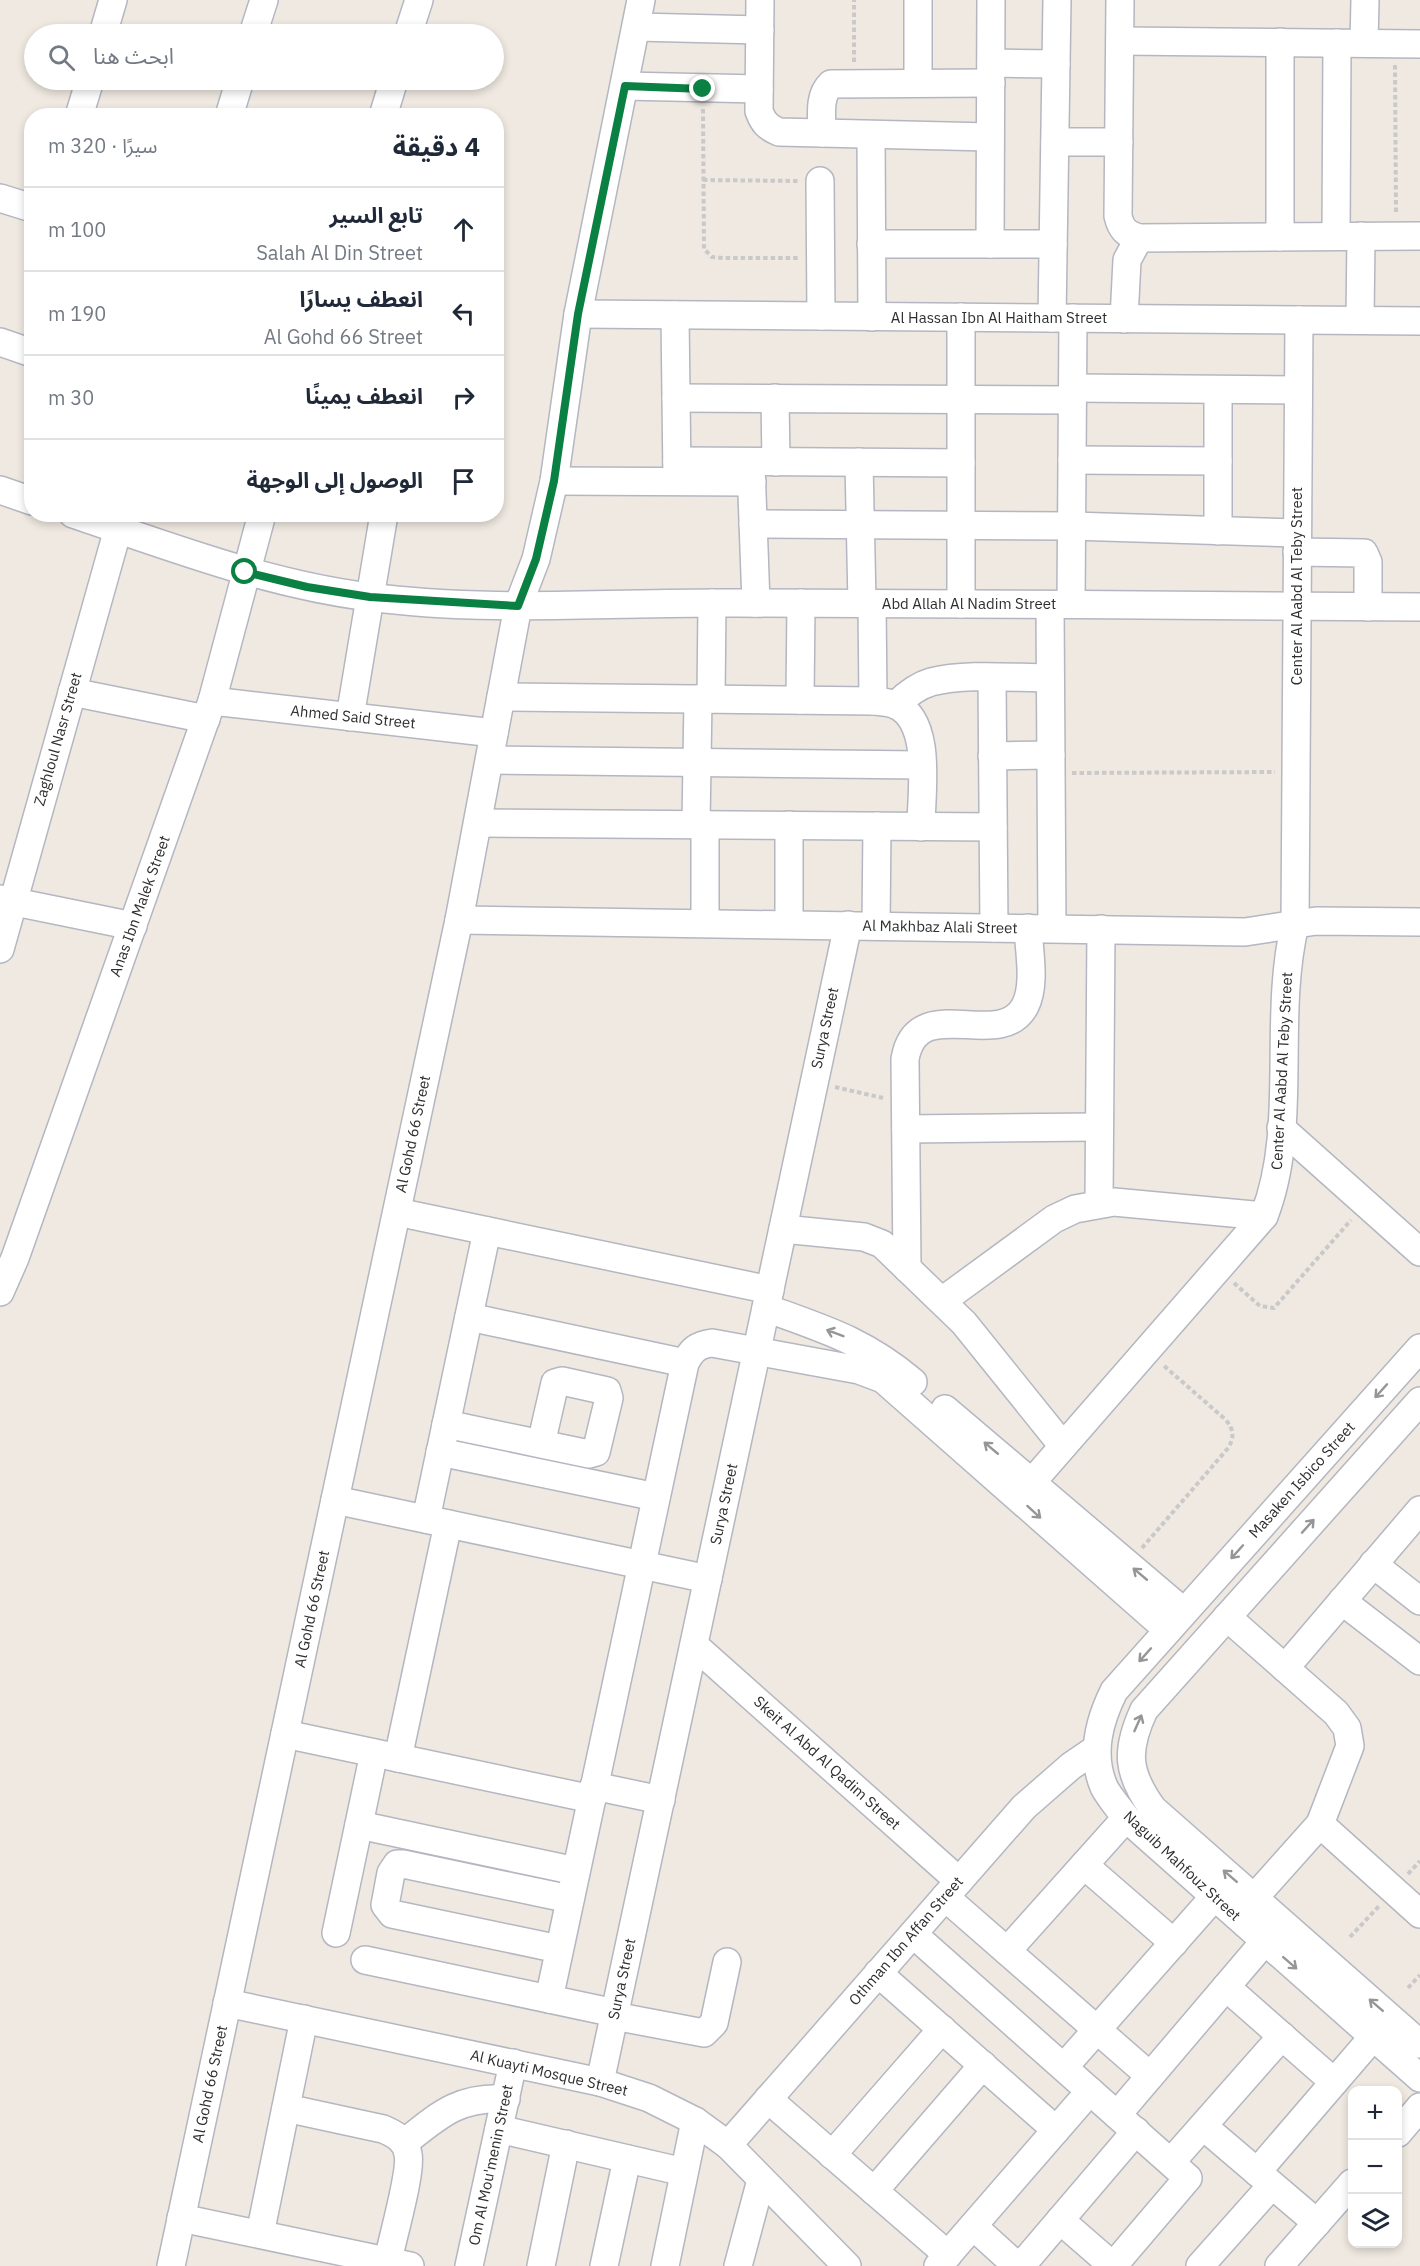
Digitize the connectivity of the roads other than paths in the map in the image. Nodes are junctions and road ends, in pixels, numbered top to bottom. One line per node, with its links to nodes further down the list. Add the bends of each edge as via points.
1 (113, 0): 11 (street)
2 (264, 0): 12 (street)
3 (418, 0): 13 (street)
4 (641, 0): 14 (street, Al Gohd 66 Street)
5 (760, 0): 15 (street)
6 (918, 0): 23 (street)
7 (991, 0): 22 (street)
8 (1057, 0): 21 (street)
9 (1120, 0): 16 (street)
10 (1365, 0): 19 (street)
11 (106, 24)
12 (256, 24)
13 (411, 24)
14 (637, 27): 15 (street); 24 (street, Al Gohd 66 Street)
15 (760, 30): 25 (street)
16 (1120, 41): 17 (street); 36 (street)
17 (1280, 42): 18 (street); 42 (street)
18 (1337, 43): 19 (street); 40 (street)
19 (1364, 43): 20 (street)
20 (1408, 44)
21 (1056, 64): 22 (street); 35 (street)
22 (991, 73): 23 (street); 34 (street)
23 (918, 82): 32 (street, via 831,84 825,90)
24 (625, 86): 25 (street); 47 (street, Al Gohd 66 Street)
25 (759, 89): 32 (street, via 759,111 769,128)
26 (87, 90): 29 (street)
27 (237, 90): 30 (street)
28 (391, 90): 31 (street)
29 (81, 108)
30 (231, 108)
31 (385, 108)
32 (822, 134): 33 (street)
33 (871, 135): 34 (street); 44 (street)
34 (990, 137): 45 (street)
35 (1055, 142): 36 (street); 46 (street)
36 (1119, 142): 43 (street, via 1120,226 1128,235)
37 (820, 181): 49 (street)
38 (0, 198): 39 (street)
39 (24, 206)
40 (1348, 236): 41 (street); 42 (street); 55 (street)
41 (1408, 236)
42 (1280, 237): 43 (street)
43 (1139, 238): 53 (street, via 1127,260)
44 (872, 244): 45 (street); 50 (street)
45 (990, 244): 46 (street)
46 (1053, 244): 52 (street)
47 (578, 314): 48 (street, Al Hassan Ibn Al Haitham Street); 71 (street, Al Gohd 66 Street)
48 (675, 315): 49 (street, Al Hassan Ibn Al Haitham Street); 62 (street)
49 (821, 316): 50 (street, Al Hassan Ibn Al Haitham Street)
50 (872, 317): 51 (street, Al Hassan Ibn Al Haitham Street)
51 (961, 317): 52 (street, Al Hassan Ibn Al Haitham Street); 64 (street)
52 (1063, 318): 53 (street, Al Hassan Ibn Al Haitham Street); 61 (street)
53 (1124, 319): 54 (street, Al Hassan Ibn Al Haitham Street)
54 (1299, 320): 55 (street, Al Hassan Ibn Al Haitham Street); 60 (street, Center Al Aabd Al Teby Street)
55 (1360, 320): 56 (street, Al Hassan Ibn Al Haitham Street)
56 (1420, 321)
57 (0, 342): 58 (street)
58 (24, 350)
59 (1218, 390): 60 (street); 61 (street); 66 (street)
60 (1298, 390): 83 (street, Center Al Aabd Al Teby Street)
61 (1072, 394): 64 (street); 65 (street)
62 (676, 398): 63 (street); 70 (street)
63 (775, 398): 64 (street); 69 (street)
64 (961, 399): 68 (street)
65 (1072, 460): 66 (street); 80 (street)
66 (1218, 461): 82 (street)
67 (859, 462): 68 (street); 69 (street); 78 (street)
68 (961, 463): 79 (street)
69 (760, 469): 70 (street); 77 (street)
70 (677, 472): 71 (street)
71 (554, 481): 92 (street, Al Gohd 66 Street, via 536,559)
72 (0, 490): 73 (street)
73 (24, 498)
74 (97, 522): 81 (street, Abd Allah Al Nadim Street)
75 (260, 522): 84 (street, Anas Ibn Malek Street)
76 (383, 522): 85 (street)
77 (753, 524): 78 (street); 87 (street)
78 (860, 525): 79 (street); 89 (street)
79 (961, 525): 80 (street); 90 (street)
80 (1072, 526): 82 (street); 91 (street)
81 (118, 529): 84 (street, Abd Allah Al Nadim Street); 98 (street, Zaghloul Nasr Street)
82 (1218, 531): 83 (street)
83 (1297, 543): 93 (street, Center Al Aabd Al Teby Street); 94 (street, via 1364,553 1368,562)
84 (245, 572): 85 (street, Abd Allah Al Nadim Street); 103 (street, Anas Ibn Malek Street)
85 (370, 597): 92 (street, Abd Allah Al Nadim Street); 104 (street)
86 (712, 603): 87 (street, Abd Allah Al Nadim Street); 92 (street, Abd Allah Al Nadim Street); 100 (street)
87 (756, 603): 88 (street, Abd Allah Al Nadim Street)
88 (801, 603): 89 (street, Abd Allah Al Nadim Street); 101 (street)
89 (867, 604): 90 (street, Abd Allah Al Nadim Street); 102 (street)
90 (961, 604): 91 (street, Abd Allah Al Nadim Street)
91 (1060, 604): 93 (street, Abd Allah Al Nadim Street); 96 (street)
92 (518, 606): 99 (street, Al Gohd 66 Street)
93 (1297, 606): 94 (street, Abd Allah Al Nadim Street); 122 (street, Center Al Aabd Al Teby Street)
94 (1368, 606): 95 (street, Abd Allah Al Nadim Street)
95 (1420, 607)
96 (1050, 678): 97 (street); 109 (street)
97 (992, 679): 102 (street, via 930,682); 106 (street)
98 (72, 692): 103 (street, Ahmed Said Street); 117 (street, Zaghloul Nasr Street)
99 (501, 697): 100 (street); 105 (street, Al Gohd 66 Street)
100 (704, 699): 101 (street); 108 (street)
101 (800, 700): 102 (street)
102 (884, 703): 110 (street, via 913,719 921,740)
103 (209, 710): 104 (street, Ahmed Said Street); 124 (street, Anas Ibn Malek Street)
104 (350, 717): 105 (street, Ahmed Said Street)
105 (495, 733): 107 (street, Al Gohd 66 Street)
106 (992, 756): 109 (street); 116 (street)
107 (489, 760): 108 (street); 111 (street, Al Gohd 66 Street)
108 (697, 763): 110 (street); 112 (street)
109 (1051, 764): 127 (street)
110 (921, 765): 115 (street)
111 (478, 823): 112 (street); 118 (street, Al Gohd 66 Street)
112 (700, 824): 113 (street); 120 (street)
113 (789, 825): 114 (street); 121 (street)
114 (877, 826): 115 (street); 125 (street)
115 (921, 827): 116 (street)
116 (993, 827): 126 (street)
117 (6, 900): 124 (street); 129 (street, Zaghloul Nasr Street)
118 (459, 920): 120 (street, Al Makhbaz Alali Street); 134 (street, Al Gohd 66 Street)
119 (1420, 922): 122 (street, Al Makhbaz Alali Street)
120 (705, 923): 121 (street, Al Makhbaz Alali Street)
121 (789, 924): 123 (street, Al Makhbaz Alali Street)
122 (1296, 924): 128 (street, Al Makhbaz Alali Street, via 1245,932); 132 (street, Center Al Aabd Al Teby Street, via 1284,990)
123 (848, 925): 125 (street, Al Makhbaz Alali Street); 136 (street, Surya Street)
124 (133, 926): 140 (street, Anas Ibn Malek Street)
125 (876, 926): 126 (street, Al Makhbaz Alali Street)
126 (994, 928): 127 (street, Al Makhbaz Alali Street)
127 (1040, 928): 128 (street, Al Makhbaz Alali Street); 130 (street, via 1025,1006 1013,1019 995,1024 934,1025 919,1030 908,1043)
128 (1101, 929): 131 (street)
129 (0, 949)
130 (906, 1116): 131 (street); 139 (street)
131 (1099, 1127): 133 (street)
132 (1281, 1128): 135 (street, Center Al Aabd Al Teby Street, via 1279,1168); 138 (street)
133 (1099, 1203): 135 (street); 142 (street, via 1054,1219)
134 (397, 1212): 137 (street); 154 (street, Al Gohd 66 Street)
135 (1264, 1216): 150 (street, Center Al Aabd Al Teby Street)
136 (783, 1229): 139 (street, via 873,1239); 141 (street, Surya Street)
137 (487, 1231): 141 (street); 143 (street)
138 (1420, 1252)
139 (907, 1268): 142 (street)
140 (0, 1292)
141 (768, 1299): 145 (street, Surya Street); 152 (street, one-way to 141, via 885,1358)
142 (942, 1301): 150 (street)
143 (469, 1317): 146 (street); 148 (street)
144 (1420, 1348): 163 (street, Masaken Isbico Street, one-way to 163)
145 (756, 1351): 146 (street, via 700,1344); 159 (street, Surya Street); 163 (street, one-way to 163, via 859,1370 883,1379)
146 (685, 1362): 153 (street)
147 (1420, 1401): 162 (street, one-way to 147)
148 (446, 1424): 149 (street); 151 (street)
149 (541, 1444)
150 (1063, 1446): 152 (street, Center Al Aabd Al Teby Street)
151 (440, 1452): 153 (street); 155 (street)
152 (1032, 1482): 163 (street, one-way to 152, via 1128,1564)
153 (656, 1497): 157 (street)
154 (335, 1500): 155 (street); 167 (street, Al Gohd 66 Street)
155 (437, 1522): 157 (street); 169 (street)
156 (1416, 1523): 158 (street)
157 (641, 1564): 159 (street); 170 (street)
158 (1373, 1564): 160 (street); 161 (street)
159 (708, 1579): 164 (street, Surya Street)
160 (1342, 1601): 165 (street); 166 (street)
161 (1420, 1601)
162 (1227, 1617): 166 (street); 179 (street, Naguib Mahfouz Street, one-way to 162, via 1154,1809 1138,1787 1131,1761 1132,1735 1144,1710)
163 (1176, 1621): 168 (street, Naguib Mahfouz Street, one-way to 168, via 1114,1690 1100,1718)
164 (694, 1646): 171 (street, Surya Street); 177 (street, Skeit Al Abd Al Qadim Street)
165 (1420, 1661)
166 (1285, 1668): 173 (street, via 1336,1713 1347,1728 1350,1746)
167 (285, 1734): 169 (street); 193 (street, Al Gohd 66 Street)
168 (1096, 1749): 172 (street, Naguib Mahfouz Street, via 1104,1786); 177 (street, Othman Ibn Affan Street, via 1024,1806)
169 (386, 1756): 170 (street); 174 (street)
170 (593, 1792): 171 (street); 176 (street)
171 (661, 1800): 194 (street, Surya Street)
172 (1126, 1818): 175 (street); 178 (street, Naguib Mahfouz Street)
173 (1320, 1824): 179 (street); 181 (street)
174 (359, 1825): 176 (street); 182 (street)
175 (1084, 1865): 185 (street); 187 (street)
176 (576, 1871): 180 (street)
177 (952, 1889): 183 (street, Othman Ibn Affan Street); 187 (street, Skeit Al Abd Al Qadim Street)
178 (1214, 1897): 184 (street, Naguib Mahfouz Street); 185 (street)
179 (1254, 1898): 200 (street, Naguib Mahfouz Street, one-way to 179)
180 (570, 1899): 186 (street); 186 (street, via 403,1864 393,1868 387,1890 385,1905 392,1914)
181 (1420, 1914)
182 (336, 1933)
183 (913, 1934): 190 (street, Othman Ibn Affan Street); 203 (street)
184 (1265, 1941): 191 (street); 199 (street, Naguib Mahfouz Street, one-way to 199)
185 (1174, 1942): 197 (street)
186 (559, 1949): 192 (street)
187 (1008, 1951): 197 (street, Skeit Al Abd Al Qadim Street)
188 (365, 1960): 192 (street)
189 (727, 1962): 194 (street, via 714,2023 704,2033)
190 (878, 1973): 196 (street); 210 (street, Othman Ibn Affan Street)
191 (1226, 1987): 198 (street); 204 (street)
192 (549, 1999): 194 (street)
193 (227, 2003): 195 (street, Al Kuayti Mosque Street); 230 (street, Al Gohd 66 Street)
194 (615, 2015): 206 (street, Surya Street)
195 (304, 2019): 201 (street, Al Kuayti Mosque Street); 212 (street)
196 (942, 2029): 202 (street); 222 (street)
197 (1097, 2030): 203 (street); 204 (street, Skeit Al Abd Al Qadim Street)
198 (1282, 2036): 207 (street); 215 (street)
199 (1373, 2037): 205 (street, Naguib Mahfouz Street); 207 (street)
200 (1420, 2044)
201 (513, 2063): 206 (street, Al Kuayti Mosque Street); 209 (street, Om Al Mou'menin Street)
202 (983, 2065): 218 (street); 229 (street)
203 (1064, 2067): 208 (street)
204 (1150, 2076): 214 (street)
205 (1420, 2078)
206 (600, 2082): 213 (street, Al Kuayti Mosque Street, via 649,2098)
207 (1334, 2082): 226 (street)
208 (1090, 2091): 214 (street); 218 (street)
209 (506, 2099): 217 (street, Om Al Mou'menin Street); 219 (street, via 460,2103)
210 (768, 2099): 221 (street, Othman Ibn Affan Street); 222 (street)
211 (1420, 2107): 216 (street)
212 (286, 2108): 219 (street, via 383,2129); 234 (street)
213 (695, 2121): 221 (street, Al Kuayti Mosque Street); 225 (street)
214 (1126, 2123): 224 (street); 231 (street)
215 (1203, 2126): 224 (street); 226 (street)
216 (1402, 2128)
217 (499, 2129): 220 (street); 238 (street, Om Al Mou'menin Street)
218 (1056, 2130): 233 (street)
219 (404, 2142): 236 (street, via 409,2163)
220 (566, 2144): 223 (street); 239 (street)
221 (728, 2145): 227 (street, Al Kuayti Mosque Street)
222 (832, 2155): 229 (street)
223 (627, 2159): 225 (street); 240 (street)
224 (1171, 2162): 245 (street, via 1188,2178)
225 (684, 2172): 241 (street)
226 (1264, 2179): 232 (street); 246 (street)
227 (761, 2180): 242 (street); 243 (street, Al Kuayti Mosque Street)
228 (1348, 2189): 232 (street)
229 (874, 2191): 235 (street)
230 (181, 2218): 234 (street); 237 (street, Al Gohd 66 Street)
231 (1060, 2220): 244 (street); 245 (street)
232 (1317, 2223): 247 (street)
233 (973, 2226): 235 (street); 244 (street)
234 (260, 2234): 236 (street)
235 (943, 2260)
236 (383, 2263)
237 (171, 2266)
238 (469, 2266)
239 (541, 2266)
240 (604, 2266)
241 (665, 2266)
242 (738, 2266)
243 (847, 2266)
244 (1019, 2266)
245 (1113, 2266)
246 (1200, 2266)
247 (1279, 2266)

